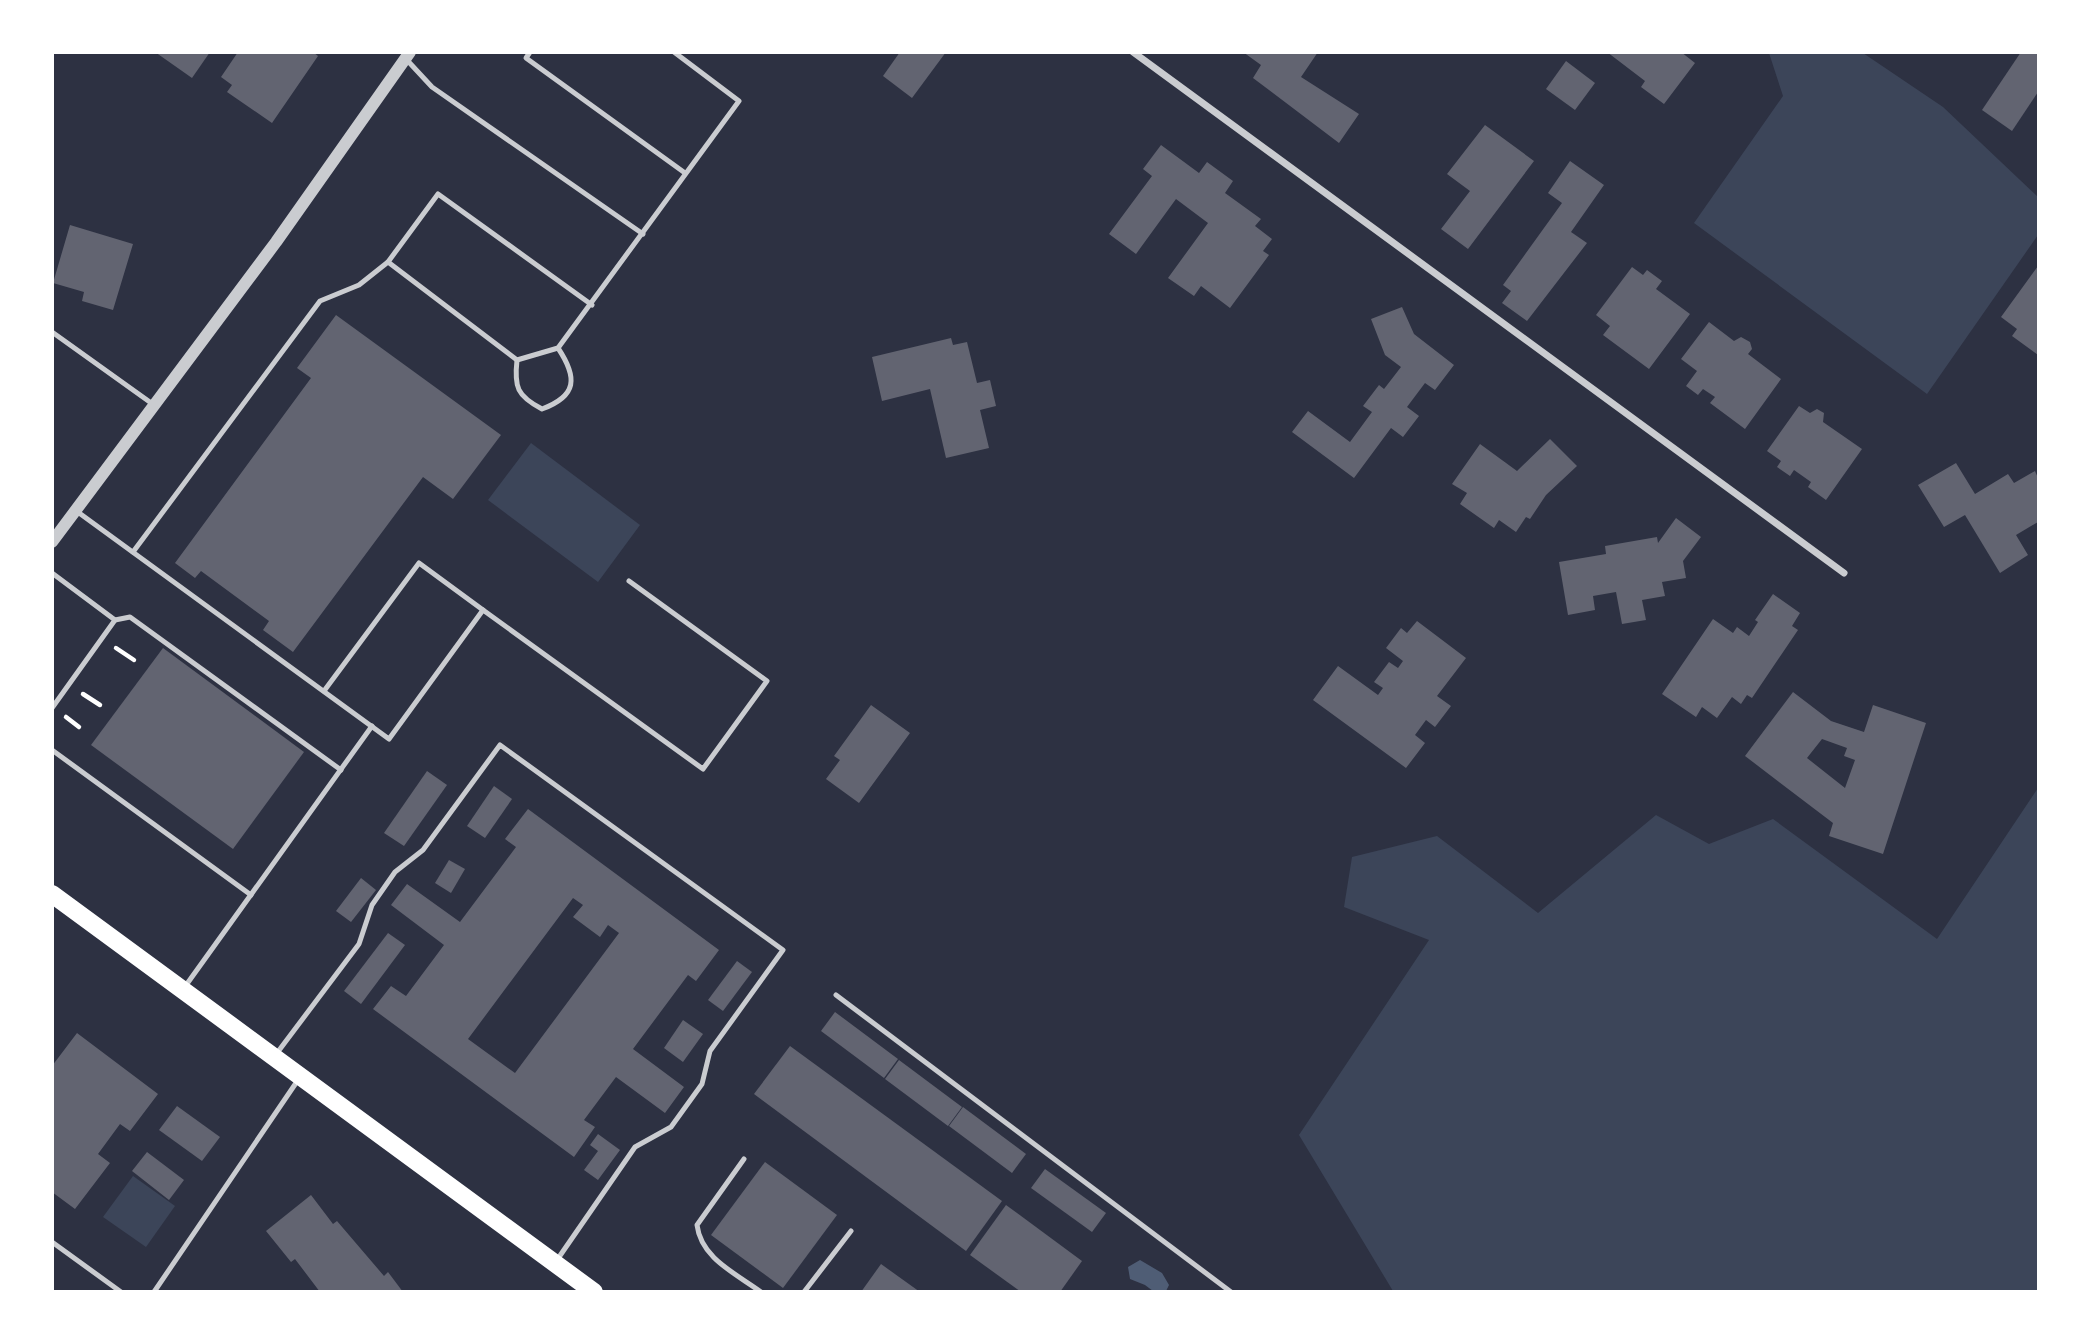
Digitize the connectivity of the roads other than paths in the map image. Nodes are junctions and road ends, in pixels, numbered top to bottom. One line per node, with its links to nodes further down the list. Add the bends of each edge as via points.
1 (530, 52): 5 (lane, via 526,58)
2 (674, 52): 5 (lane, via 739,101)
3 (1132, 52): 17 (street)
4 (405, 55): 6 (lane, via 432,87); 12 (street)
5 (685, 173): 6 (lane)
6 (643, 234): 8 (lane)
7 (388, 262): 8 (lane, via 438,194); 11 (lane); 15 (lane, via 359,285 320,301)
8 (592, 305): 10 (lane)
9 (52, 331): 12 (lane)
10 (558, 348): 11 (lane); 11 (lane, via 569,365 572,385 561,402 541,409 524,400 514,380)
11 (517, 360)
12 (154, 405): 13 (street)
13 (75, 510): 14 (street); 15 (lane)
14 (52, 542)
15 (133, 552): 21 (lane)
16 (52, 573): 20 (lane)
17 (1844, 573)
18 (629, 581): 19 (lane, via 767,681 703,769)
19 (483, 610): 21 (lane, via 419,563); 23 (lane, via 389,739)
20 (115, 621): 22 (lane); 25 (lane, via 130,617)
21 (324, 691): 23 (lane)
22 (52, 708)
23 (372, 726): 25 (lane)
24 (52, 750): 27 (lane)
25 (341, 770): 27 (lane)
26 (52, 894): 28 (main road)
27 (251, 895): 28 (lane)
28 (184, 988): 30 (main road)
29 (836, 995): 41 (lane)
30 (275, 1055): 31 (main road); 35 (lane, via 359,944 372,905 395,872 424,850 500,745 783,950 710,1051 702,1084 671,1127 635,1147)
31 (302, 1075): 35 (main road); 39 (lane)
32 (744, 1159): 36 (lane, via 697,1225 706,1252)
33 (850, 1231): 40 (lane)
34 (52, 1242): 38 (lane)
35 (555, 1262): 37 (main road)
36 (756, 1290)
37 (591, 1291)
38 (121, 1292)
39 (154, 1292)
40 (804, 1292)
41 (1231, 1292)

